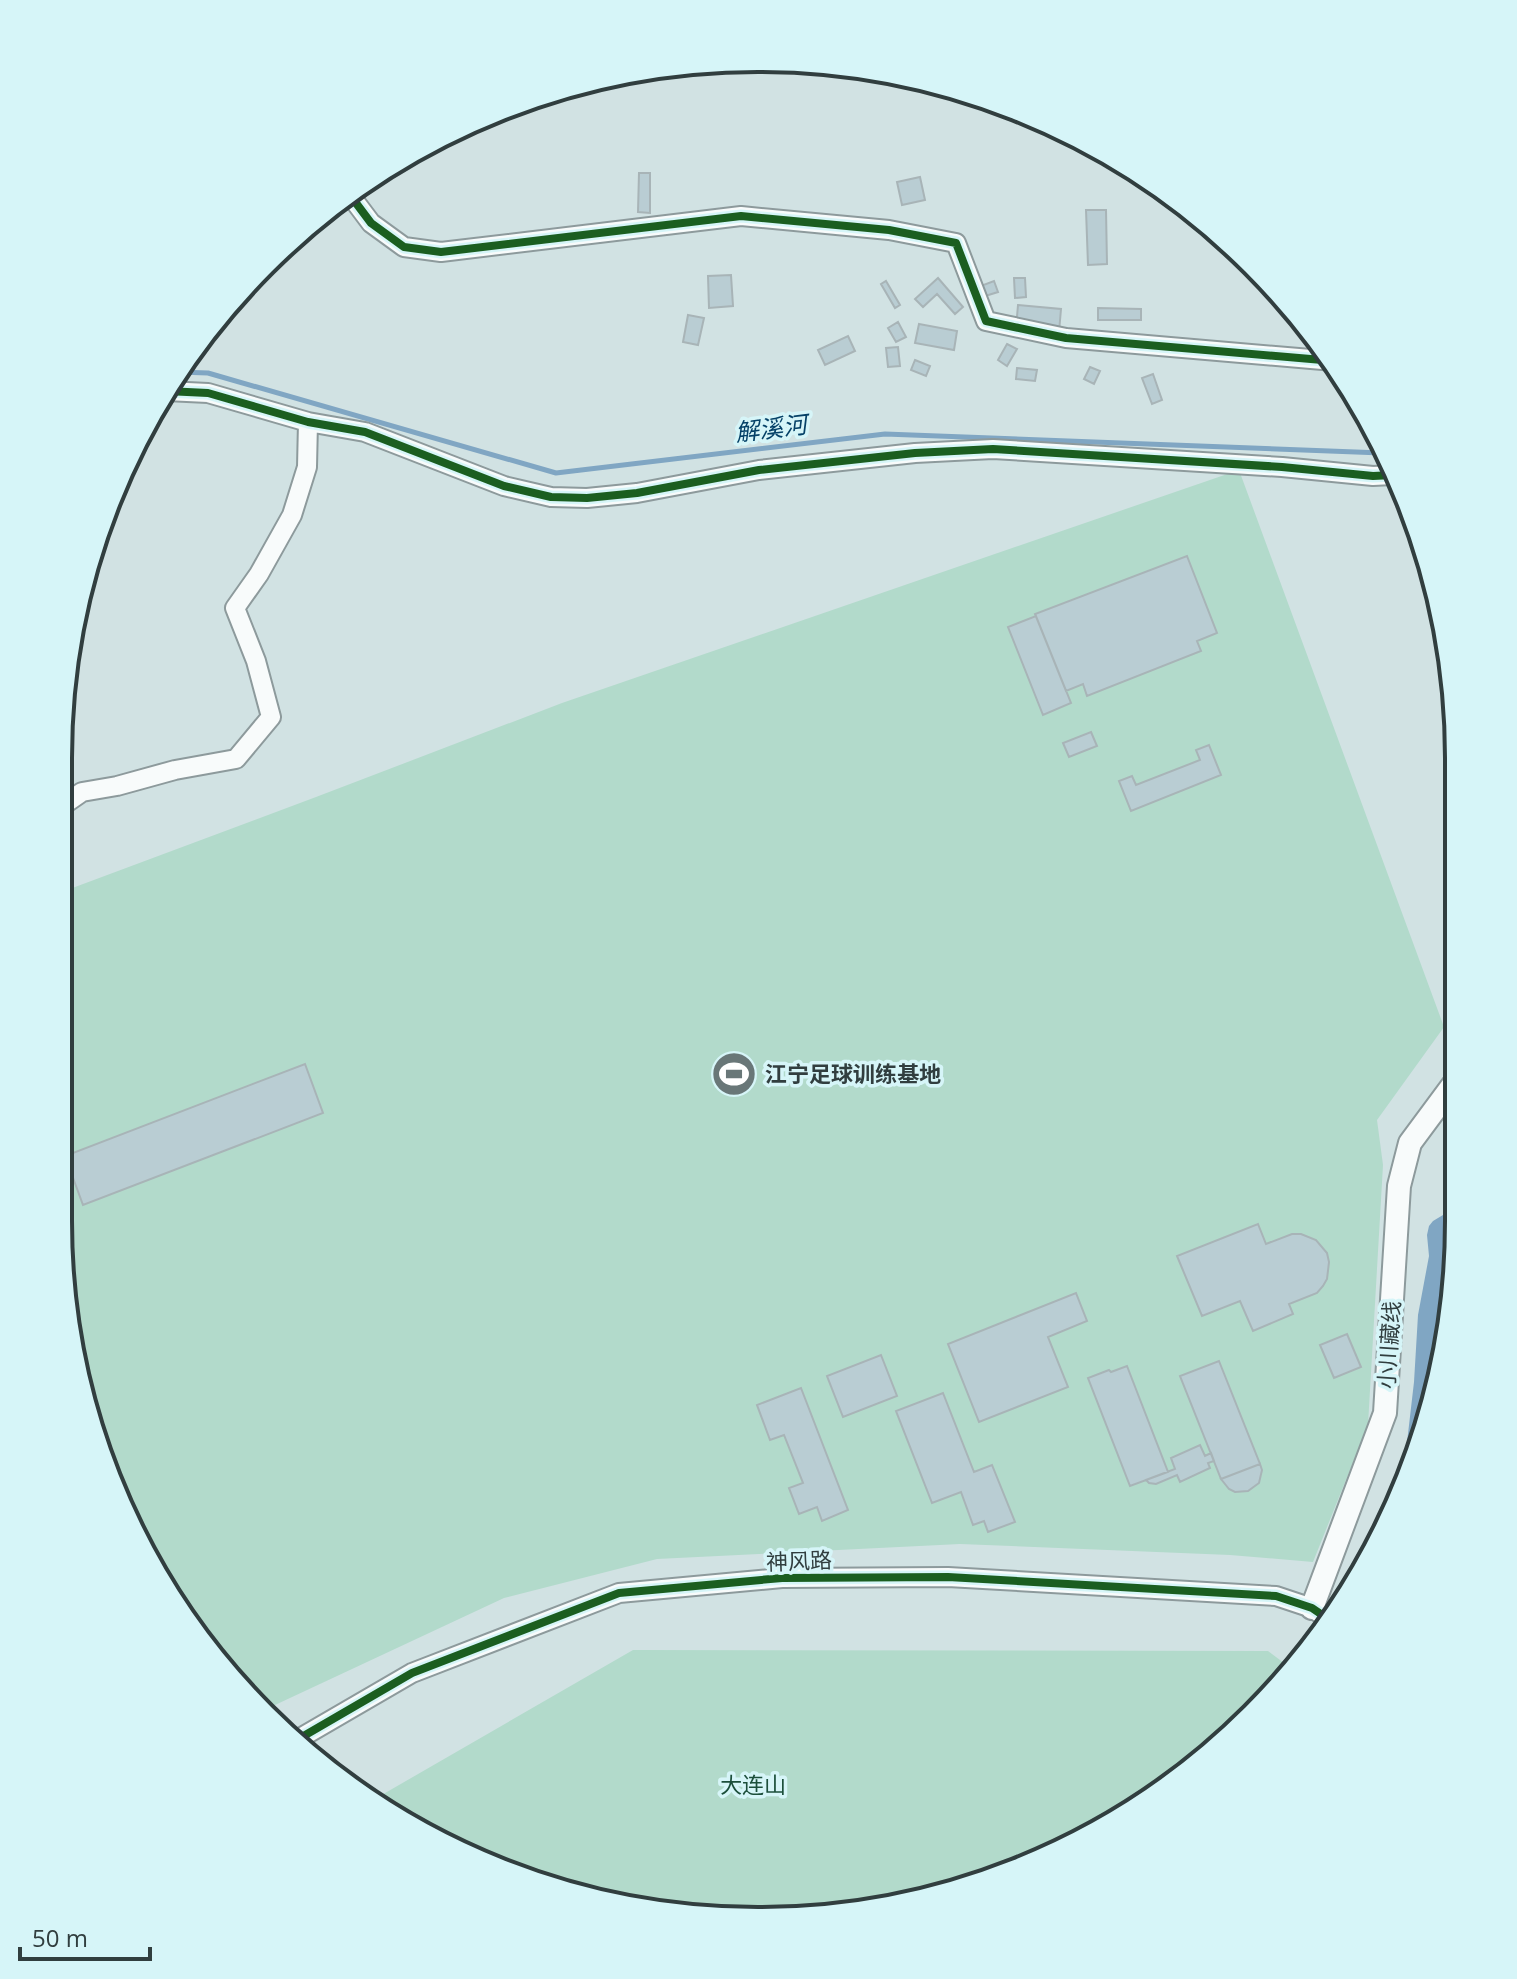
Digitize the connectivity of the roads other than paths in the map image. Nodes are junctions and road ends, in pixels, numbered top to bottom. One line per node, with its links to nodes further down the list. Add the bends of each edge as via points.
1 (356, 203): 2 (street, via 371,223 404,247 441,252 741,216 889,230 956,243 986,321 1066,338)
2 (1316, 359)
3 (179, 392): 4 (street, via 208,393)
4 (308, 422): 5 (street, via 365,432 504,486 551,497 637,493 759,470 993,449); 6 (street, via 307,467 292,515 235,608 271,717 236,759 82,792)
5 (1383, 475)
6 (72, 799)
7 (1445, 1096): 8 (street, 小川藏线, via 1410,1143 1399,1186 1385,1413)
8 (1312, 1608): 9 (street, 神风路); 10 (street, 神风路, via 1276,1596 948,1577 782,1578 619,1593 412,1673)
9 (1320, 1614)
10 (304, 1736)

